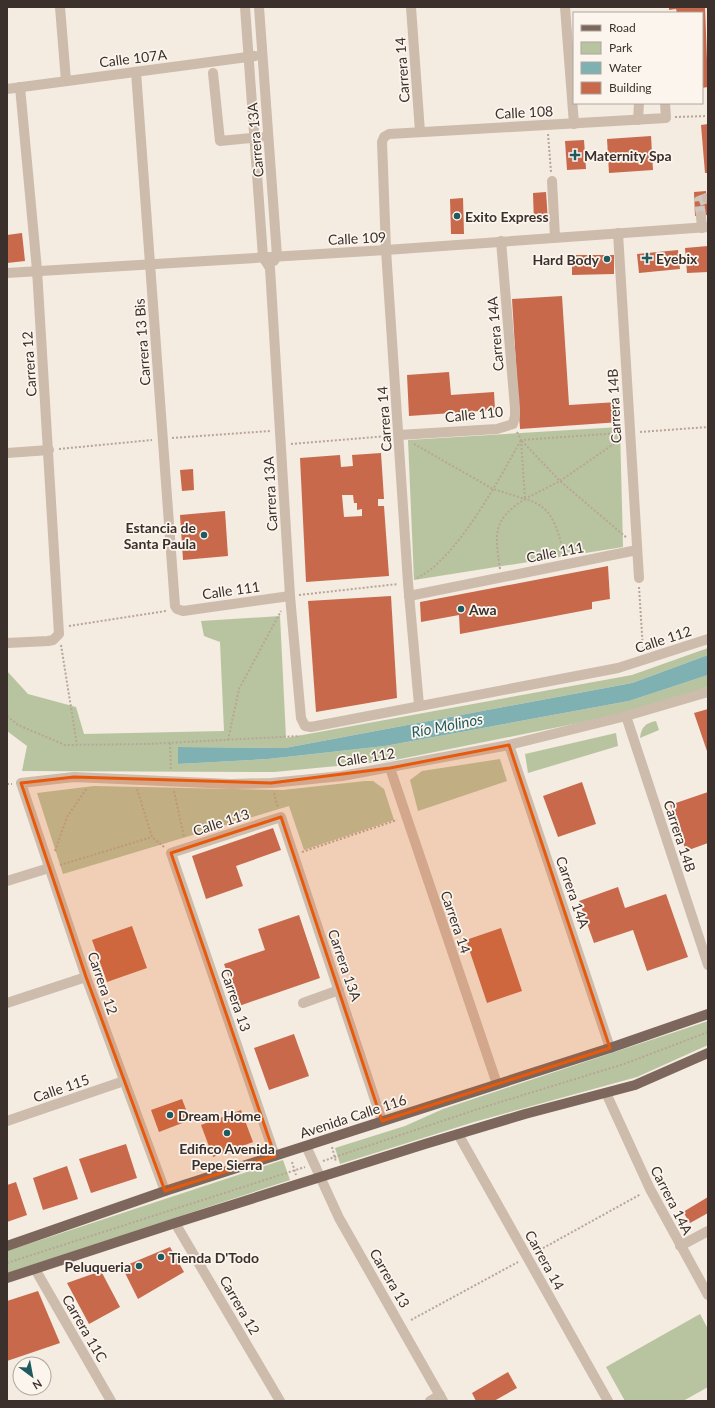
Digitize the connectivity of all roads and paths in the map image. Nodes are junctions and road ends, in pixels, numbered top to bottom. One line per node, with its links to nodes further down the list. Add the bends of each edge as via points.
1 (60, 7): 10 (street)
2 (245, 7): 7 (street, Carrera 13A)
3 (259, 7): 6 (street, Carrera 13A)
4 (411, 7): 20 (street, Carrera 14)
5 (565, 7): 18 (street)
6 (262, 55): 7 (street, Calle 107A); 22 (street, Carrera 13A)
7 (249, 57): 8 (street, Calle 107A); 23 (street, Carrera 13A)
8 (136, 72): 10 (street, Calle 107A); 33 (street, Carrera 13 Bis)
9 (214, 73): 23 (street, via 220,141)
10 (66, 81): 11 (street, Calle 107A)
11 (20, 87): 12 (street, Calle 107A); 35 (street, Carrera 12)
12 (7, 88)
13 (639, 104): 17 (street)
14 (666, 104): 16 (street)
15 (708, 116): 16 (path)
16 (666, 118): 17 (street, Calle 108)
17 (638, 120): 18 (street, Calle 108)
18 (574, 124): 19 (street, Calle 108)
19 (547, 125): 20 (street, Calle 108); 24 (path)
20 (420, 132): 21 (street, Calle 108)
21 (389, 134): 30 (street, Carrera 14, via 384,137 381,147)
22 (269, 136): 23 (street); 31 (street, Carrera 13A)
23 (255, 137): 32 (street, Carrera 13A)
24 (552, 181): 28 (street)
25 (700, 216): 26 (street)
26 (705, 228): 27 (street, Calle 109)
27 (618, 233): 28 (street, Calle 109); 39 (street, Carrera 14B)
28 (555, 237): 29 (street, Calle 109)
29 (501, 241): 30 (street, Calle 109); 37 (street, Carrera 14A, via 515,408)
30 (386, 250): 31 (street, Calle 109); 40 (street, Carrera 14)
31 (278, 256): 32 (street, Calle 109); 34 (street)
32 (263, 257): 33 (street, Calle 109); 34 (street, Carrera 13A)
33 (151, 264): 35 (street, Calle 109); 55 (street, Carrera 13 Bis, via 174,603)
34 (270, 268): 42 (street, Carrera 13A)
35 (37, 270): 36 (street, Calle 109); 43 (street, Carrera 12)
36 (7, 273)
37 (513, 424): 40 (street, Calle 110, via 497,429); 41 (path, Calle 110)
38 (708, 428): 39 (path)
39 (630, 433): 41 (path); 45 (path); 48 (street, Carrera 14B)
40 (399, 435): 42 (path); 46 (path); 52 (street, Carrera 14)
41 (521, 440): 45 (path); 46 (path); 47 (path)
42 (282, 445): 53 (street, Carrera 13A)
43 (49, 450): 44 (street); 56 (street, Carrera 12)
44 (7, 453)
45 (560, 481): 47 (path); 48 (path)
46 (492, 490): 47 (path); 52 (path, via 460,539 439,563 421,577)
47 (525, 499): 49 (path, via 541,505 549,512); 50 (path, via 509,510 499,525 496,537)
48 (637, 548): 49 (street, Calle 111); 51 (street, Carrera 14B)
49 (568, 563): 50 (street, Calle 111)
50 (501, 577): 54 (street, Calle 111)
51 (639, 578): 59 (path)
52 (408, 583): 53 (path); 54 (street, Carrera 14)
53 (290, 596): 55 (street, Calle 111, via 184,611); 63 (street, Carrera 13A); 64 (path, via 239,689)
54 (409, 596): 61 (street, Carrera 14)
55 (177, 609): 56 (path)
56 (58, 633): 58 (street, via 48,641); 66 (path)
57 (708, 639): 59 (street, Calle 112)
58 (7, 643)
59 (644, 661): 61 (street, Calle 112)
60 (708, 692): 62 (street, Calle 112)
61 (419, 705): 63 (street, Calle 112, via 312,727 306,726)
62 (626, 716): 67 (street, Calle 112); 82 (street, Carrera 14B)
63 (301, 718)
64 (228, 740)
65 (170, 743): 69 (path)
66 (77, 745)
67 (509, 745): 68 (street, Calle 112); 89 (street, Carrera 14A)
68 (390, 768): 73 (street, Calle 112); 75 (street, Carrera 14)
69 (172, 777): 71 (street, Calle 112); 73 (street, Calle 112, via 231,784); 77 (path)
70 (93, 778): 71 (street, Calle 112); 72 (street, Calle 112, via 74,777); 80 (path, via 67,817)
71 (134, 780): 76 (path)
72 (21, 783): 80 (street, Carrera 12)
73 (271, 783): 74 (path)
74 (281, 817): 77 (street, Calle 113); 79 (street, Carrera 13A)
75 (406, 817): 79 (path); 92 (street, Carrera 14)
76 (152, 837): 78 (path); 80 (path)
77 (186, 848): 78 (street, Calle 113)
78 (171, 853): 98 (street, Carrera 13)
79 (293, 855): 84 (street, Carrera 13A)
80 (50, 868): 81 (street); 83 (street, Carrera 12)
81 (7, 881)
82 (708, 965)
83 (86, 977): 85 (street); 91 (street, Carrera 12)
84 (339, 990): 86 (street); 95 (street, Carrera 13A)
85 (7, 1003)
86 (303, 1003)
87 (708, 1014): 89 (main road, Avenida Calle 116)
88 (708, 1032): 99 (path, via 624,1064 481,1108)
89 (610, 1048): 92 (main road, Avenida Calle 116)
90 (708, 1053): 93 (main road, via 647,1080)
91 (124, 1081): 94 (street, Calle 115); 101 (street, Carrera 12)
92 (497, 1084): 95 (main road, Avenida Calle 116)
93 (606, 1093): 96 (main road); 105 (street, Carrera 14A)
94 (7, 1121)
95 (382, 1121): 97 (main road, Avenida Calle 116)
96 (458, 1134): 100 (main road); 114 (street, Carrera 14)
97 (306, 1146): 98 (main road, Avenida Calle 116); 99 (street, Carrera 13)
98 (275, 1156): 101 (main road, Avenida Calle 116)
99 (314, 1164): 100 (street, Carrera 13); 106 (path)
100 (320, 1177): 102 (main road); 110 (street, Carrera 13, via 339,1218)
101 (165, 1191): 104 (main road, Avenida Calle 116)
102 (175, 1222): 107 (main road); 112 (street, Carrera 12)
103 (708, 1231): 105 (street)
104 (7, 1246)
105 (680, 1246): 109 (street, Carrera 14A)
106 (7, 1263)
107 (35, 1269): 108 (main road); 111 (street, Carrera 11C)
108 (7, 1278)
109 (708, 1296)
110 (442, 1398): 113 (street)
111 (111, 1401)
112 (280, 1401)
113 (430, 1401)
114 (608, 1401)

